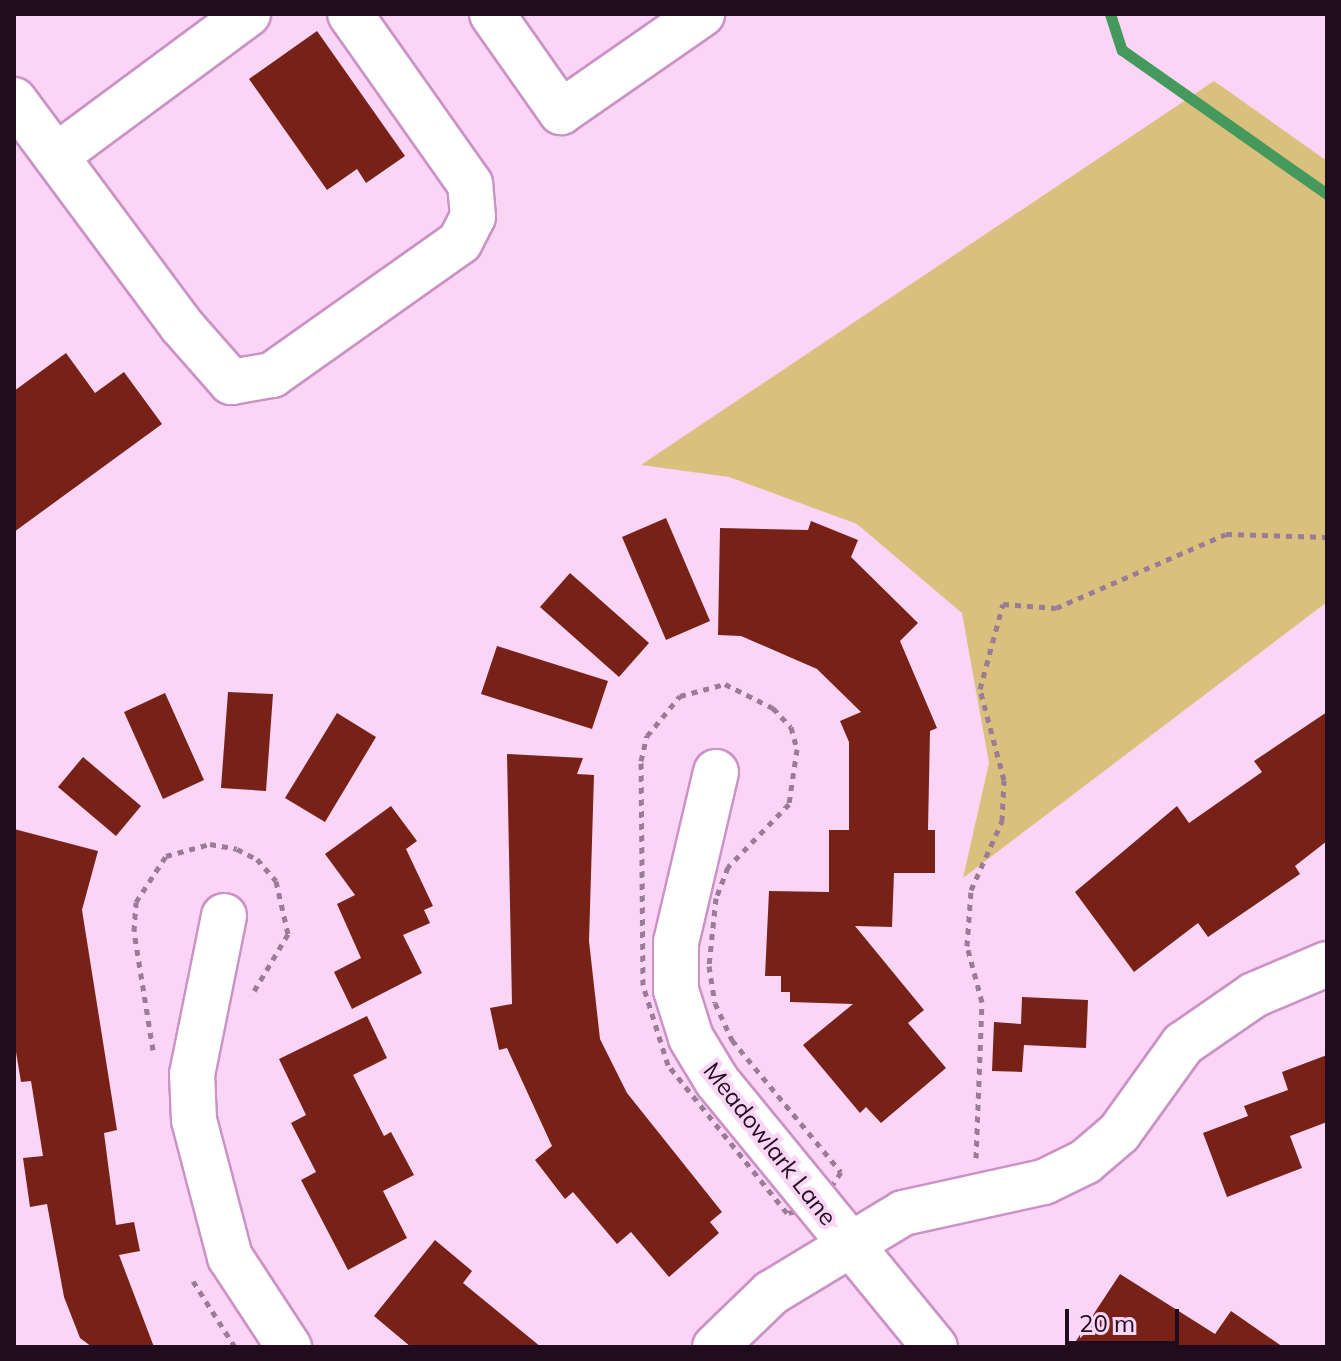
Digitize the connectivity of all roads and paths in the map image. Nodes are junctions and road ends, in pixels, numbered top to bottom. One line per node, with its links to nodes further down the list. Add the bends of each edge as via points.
1 (248, 14): 6 (street)
2 (350, 14): 6 (street, via 470,184 473,217 460,242 272,375 231,382 181,325)
3 (492, 14): 4 (street, via 561,112)
4 (702, 14)
5 (14, 101): 6 (street)
6 (56, 156)
7 (1327, 537): 11 (path, via 1226,534 1056,608 1003,604 980,689 1004,780 1002,821 971,890 967,946 982,1002)
8 (716, 772): 12 (street, Meadowlark Lane, via 676,942 676,990 691,1038 717,1081)
9 (224, 916): 14 (street, via 192,1074 194,1120 230,1257)
10 (1327, 964): 11 (street, via 1254,995 1183,1044 1119,1133 1085,1162 1044,1182)
11 (974, 1195): 13 (street, via 903,1213)
12 (818, 1207): 12 (path, via 787,1213 688,1094 668,1065 643,985 641,761 660,715 703,686 725,684 762,700 791,727 797,749 789,804 745,843 724,877 710,930 709,966 715,1003 732,1040 841,1172); 13 (street, Meadowlark Lane)
13 (847, 1242): 15 (street, via 771,1293); 16 (street, Meadowlark Lane)
14 (289, 1347)
15 (715, 1347)
16 (935, 1347)

